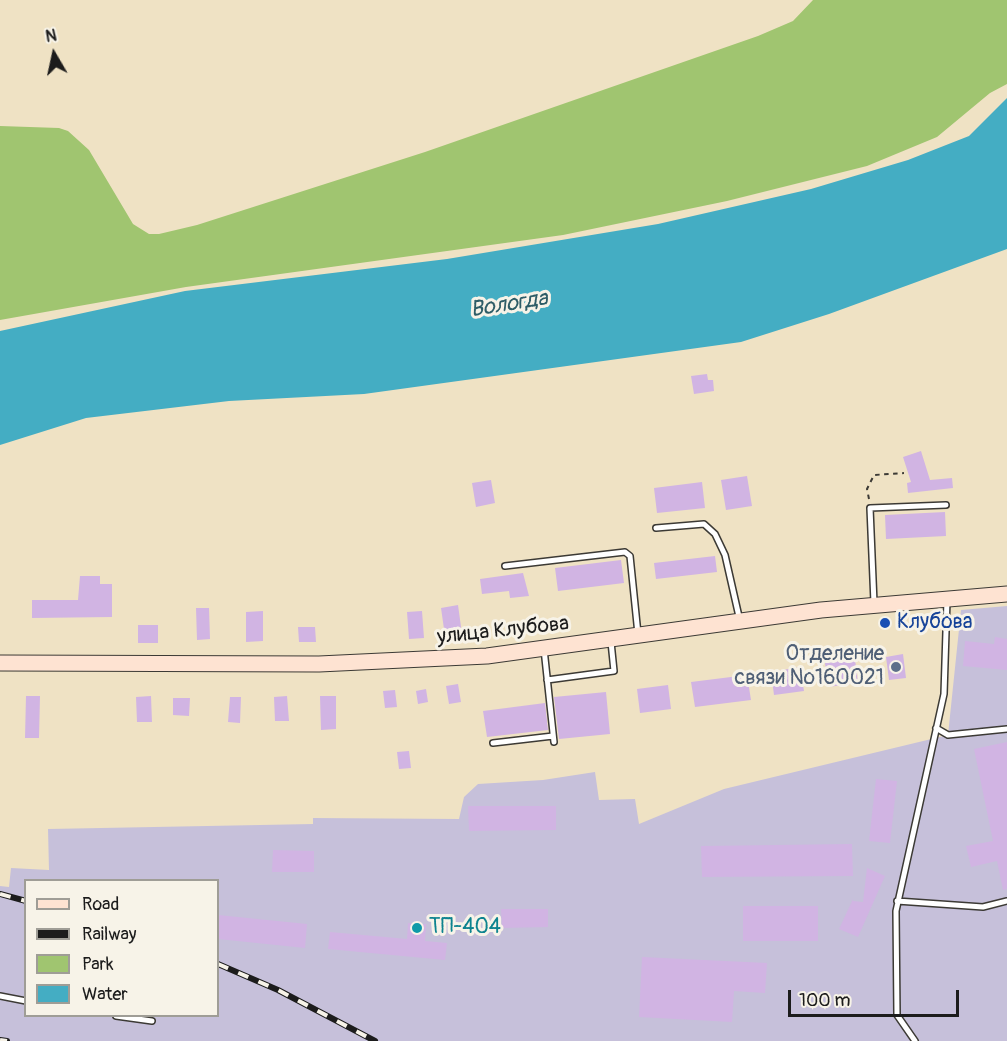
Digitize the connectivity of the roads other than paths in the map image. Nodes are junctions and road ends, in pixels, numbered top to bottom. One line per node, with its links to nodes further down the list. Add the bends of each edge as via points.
1 (946, 505): 6 (lane, via 870,508)
2 (656, 528): 7 (lane, via 704,524 715,534)
3 (505, 566): 8 (lane, via 625,552 630,556)
4 (1007, 594): 5 (main road, улица Клубова)
5 (947, 599): 6 (main road, улица Клубова); 13 (lane, via 944,694)
6 (874, 604): 7 (main road, улица Клубова)
7 (740, 622): 8 (main road, улица Клубова)
8 (638, 636): 9 (main road, улица Клубова)
9 (611, 640): 10 (main road, улица Клубова); 12 (lane, via 614,671)
10 (544, 649): 11 (main road, улица Клубова, via 487,656 318,664); 12 (lane)
11 (0, 663)
12 (547, 680): 15 (lane, via 553,739)
13 (936, 728): 14 (lane, via 948,735); 16 (lane)
14 (1007, 729)
15 (493, 743)
16 (897, 901): 17 (lane, via 983,906); 22 (lane, via 897,1015)
17 (1007, 901)
18 (0, 996): 19 (lane)
19 (24, 1001)
20 (123, 1017): 21 (lane)
21 (152, 1021)
22 (915, 1041)

